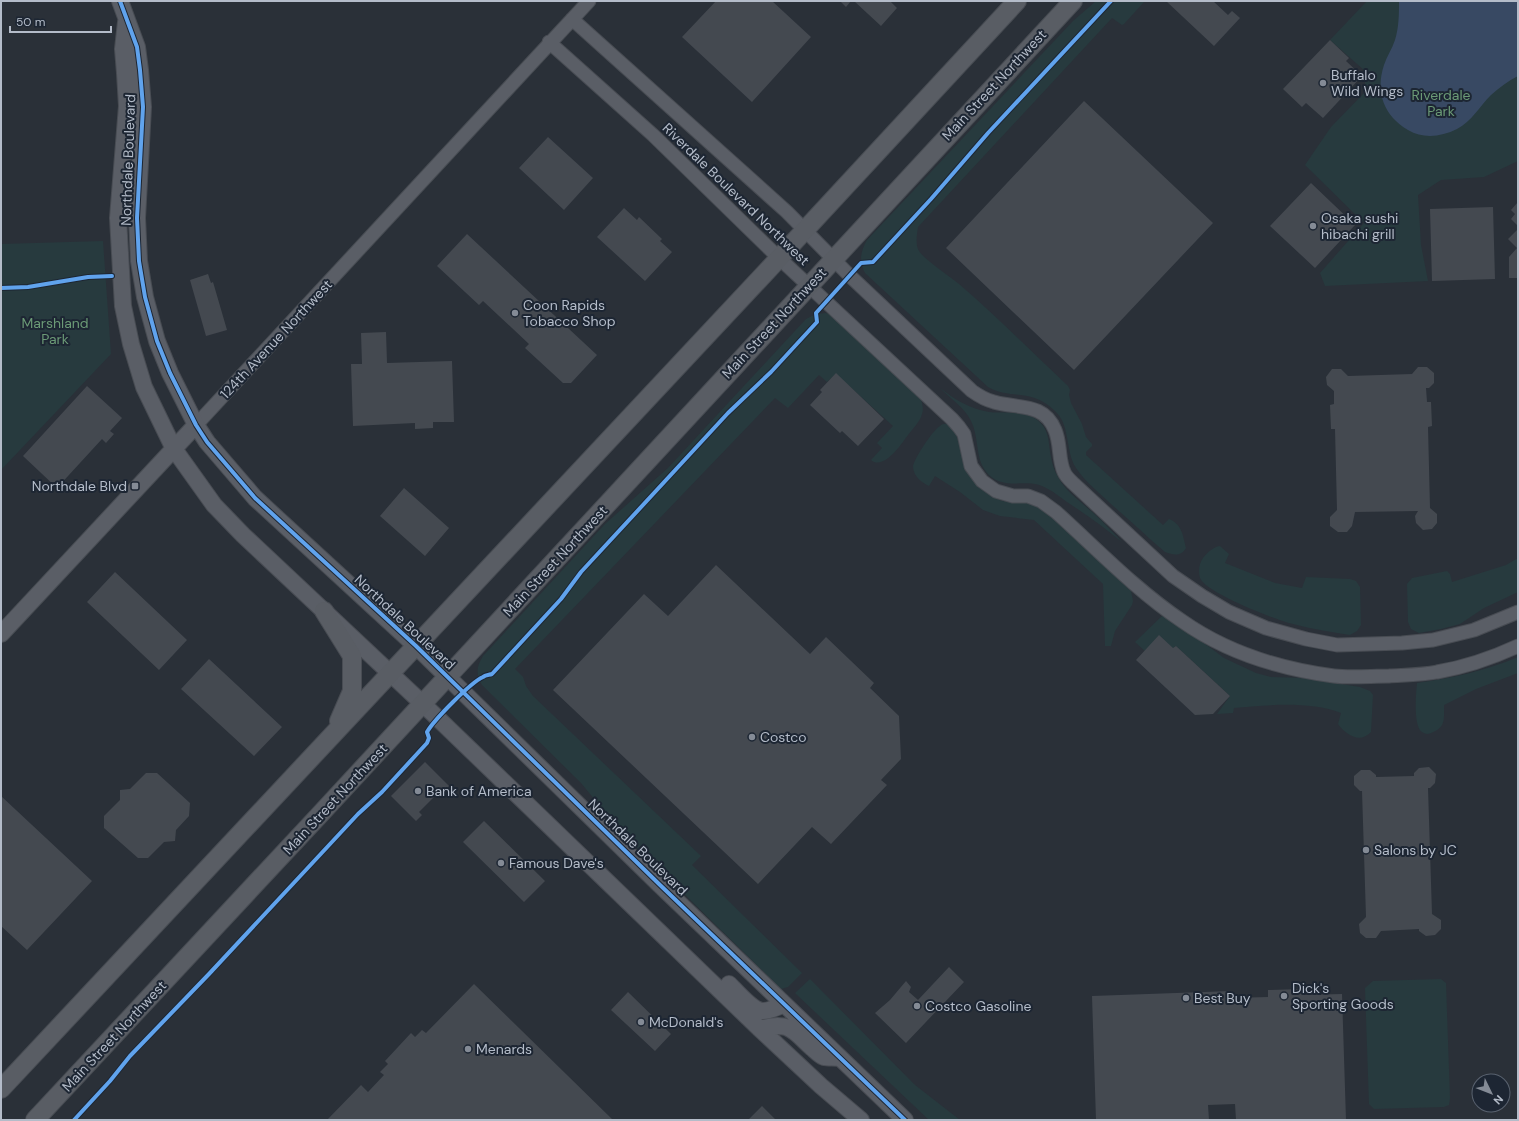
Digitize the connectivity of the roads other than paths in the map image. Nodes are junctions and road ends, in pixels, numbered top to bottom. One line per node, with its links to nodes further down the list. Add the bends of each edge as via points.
1 (120, 1): 6 (street)
2 (589, 1): 5 (street)
3 (1017, 1): 8 (main road)
4 (1073, 1): 10 (main road, Main Street Northwest)
5 (572, 19): 7 (street, 124th Avenue Northwest); 8 (street, Riverdale Boulevard Northwest, via 781,207)
6 (127, 21): 12 (street, Northdale Boulevard, via 137,47 143,108 137,218 139,261 145,297 159,347); 13 (street, Northdale Boulevard, via 123,49 127,106 118,218 123,306 144,387)
7 (549, 42): 9 (street, Riverdale Boulevard Northwest, via 653,135); 12 (street, 124th Avenue Northwest)
8 (803, 230): 9 (main road); 10 (street, Riverdale Boulevard Northwest)
9 (779, 258): 11 (street, Riverdale Boulevard Northwest); 17 (main road)
10 (833, 259): 11 (main road, Main Street Northwest); 15 (street, Riverdale Boulevard Northwest, via 972,391 982,398 1029,407 1045,415 1055,429 1064,473 1074,484 1172,576 1229,612 1266,628 1300,637 1348,644 1433,640 1474,630)
11 (809, 286): 18 (street, Riverdale Boulevard Northwest, via 959,427 964,434 971,466 982,481 996,491 1042,501 1152,598 1182,622 1211,639 1255,658 1297,670 1336,676 1397,676 1437,672 1486,660); 20 (main road, Main Street Northwest)
12 (196, 425): 13 (street, 124th Avenue Northwest); 17 (street, Northdale Boulevard, via 254,498)
13 (174, 449): 14 (street, Northdale Boulevard, via 214,505); 16 (street, 124th Avenue Northwest)
14 (324, 611): 19 (street, Northdale Boulevard); 22 (main road, via 352,656 352,691)
15 (1518, 612)
16 (1, 634)
17 (416, 646): 19 (main road); 20 (street, Northdale Boulevard)
18 (1518, 646)
19 (390, 673): 21 (street, Northdale Boulevard); 22 (main road)
20 (448, 677): 21 (main road, Main Street Northwest); 24 (street, Northdale Boulevard)
21 (423, 704): 23 (street, Northdale Boulevard); 28 (main road, Main Street Northwest)
22 (333, 734): 27 (main road)
23 (691, 962): 24 (street, via 707,965 756,1009 768,1011); 25 (street, Northdale Boulevard)
24 (784, 1004): 26 (street, Northdale Boulevard)
25 (760, 1029): 26 (street, via 787,1026 817,1053 824,1057); 29 (street, Northdale Boulevard)
26 (840, 1058): 30 (street, Northdale Boulevard)
27 (1, 1090)
28 (35, 1120)
29 (862, 1120)
30 (905, 1120)

